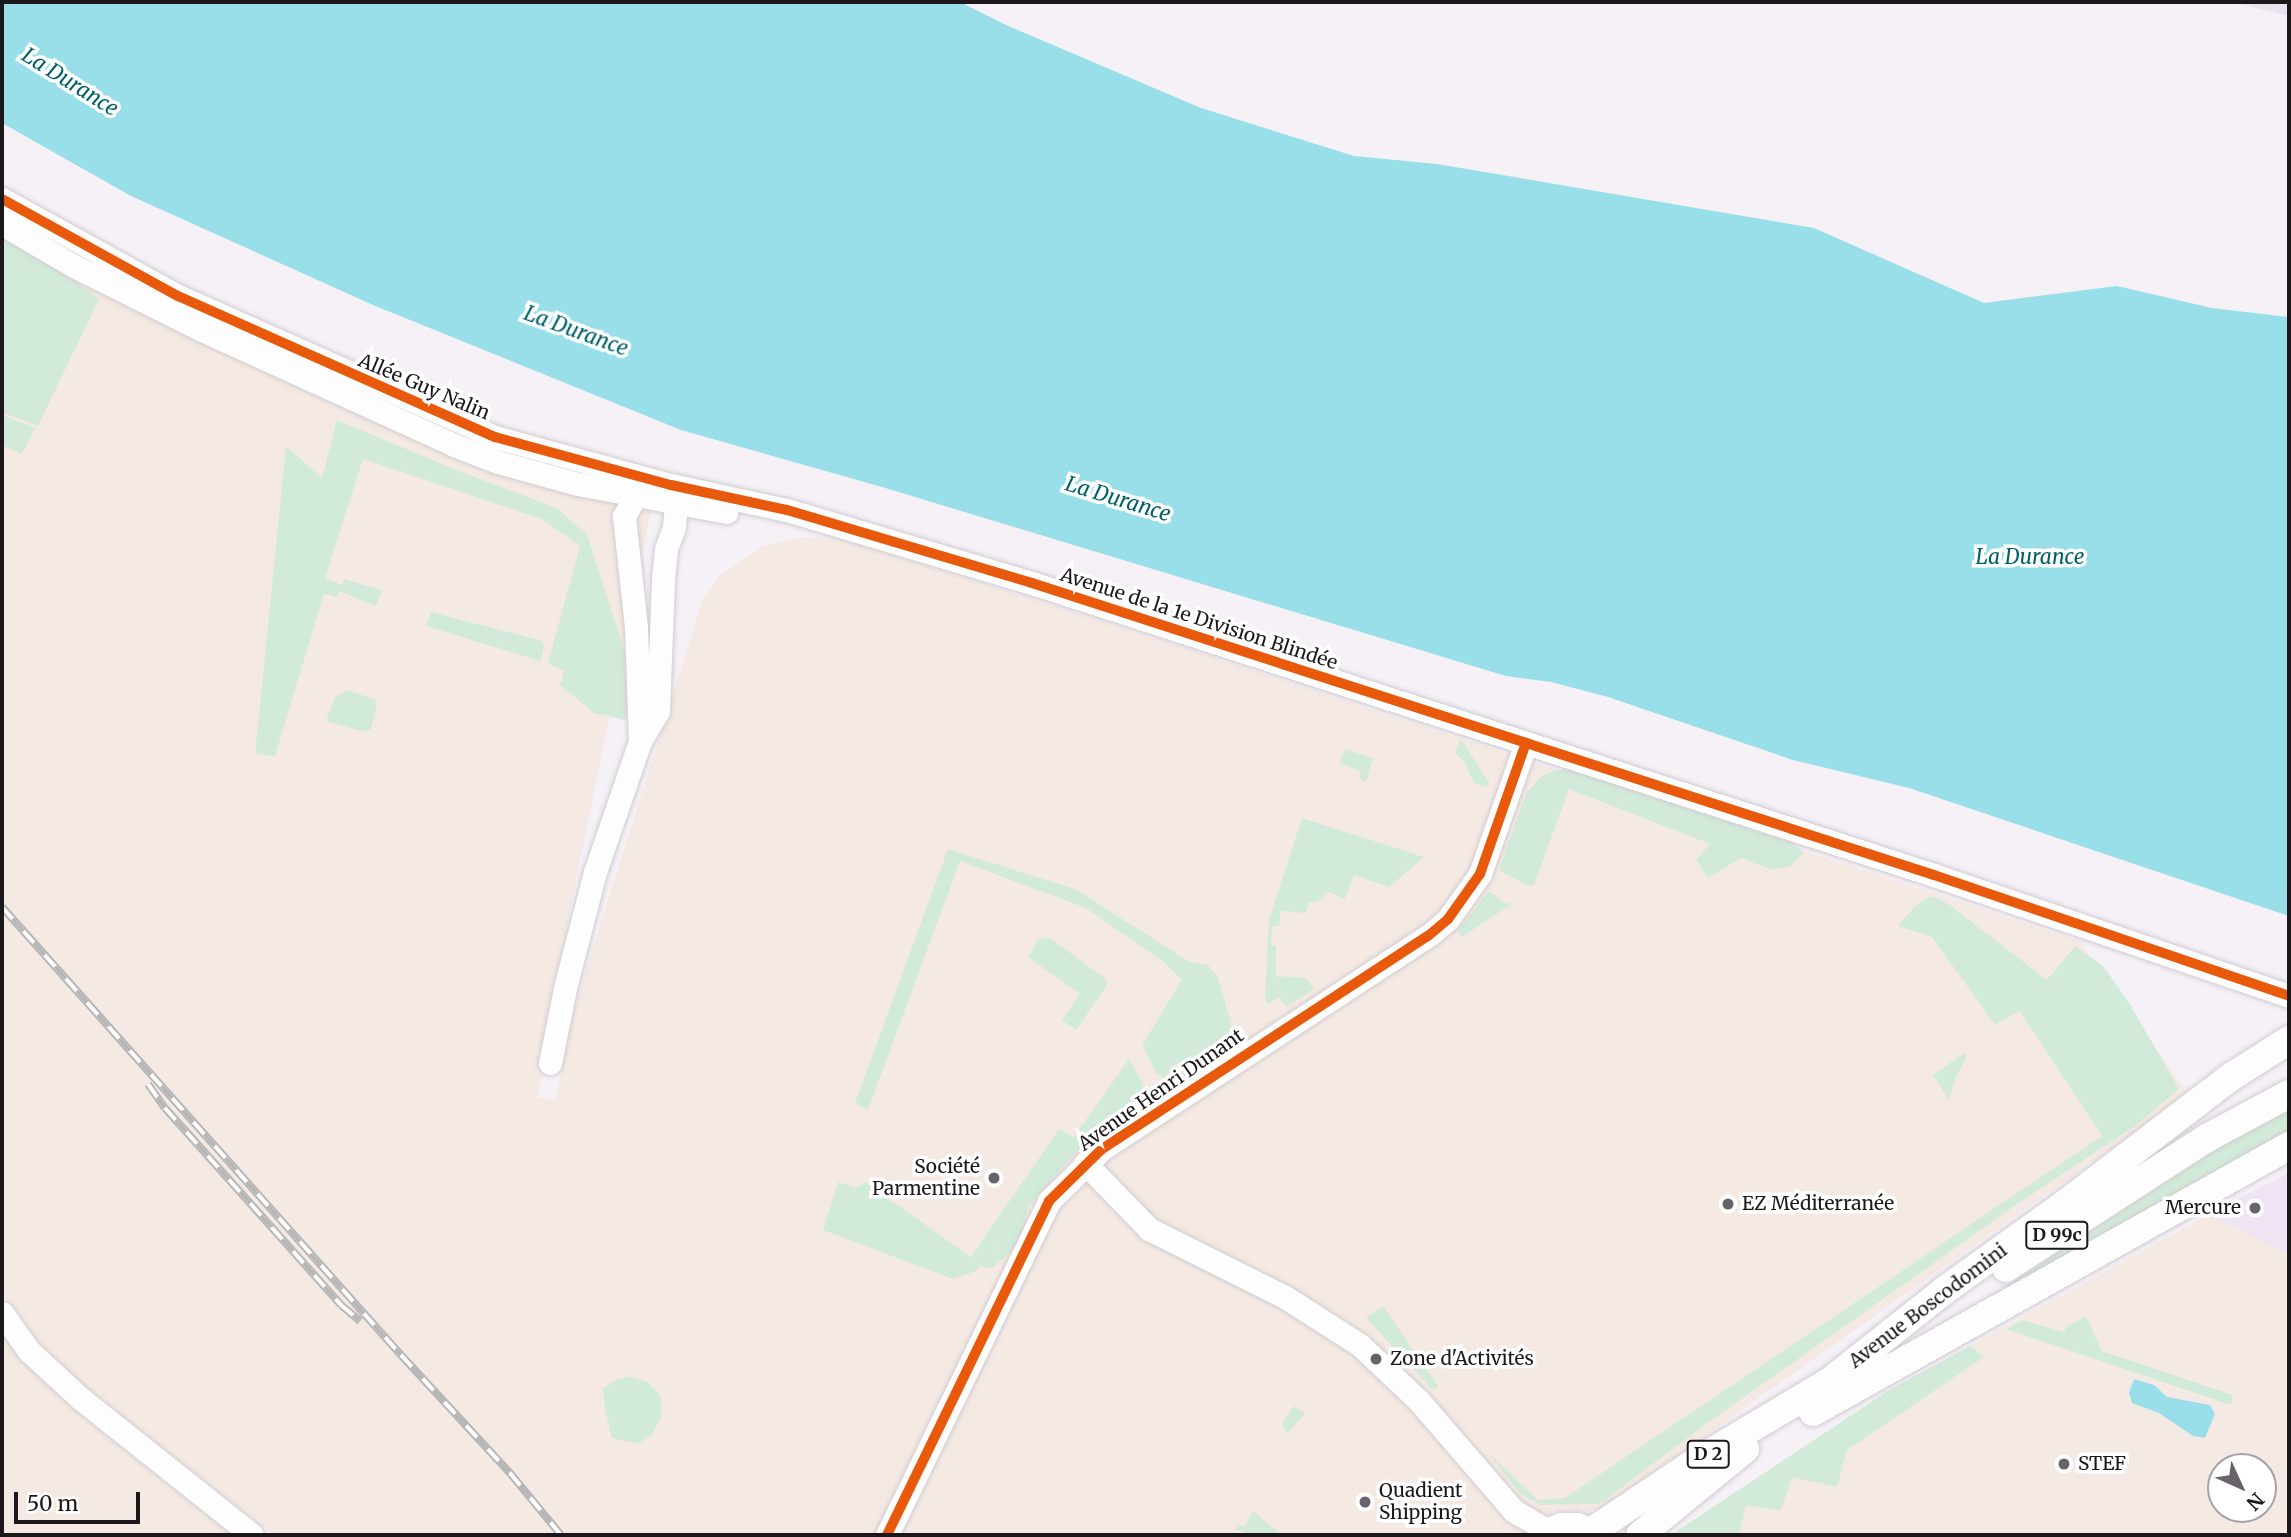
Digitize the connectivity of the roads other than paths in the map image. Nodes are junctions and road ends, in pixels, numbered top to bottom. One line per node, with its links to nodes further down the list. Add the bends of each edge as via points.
1 (2, 199): 4 (street, Allée Guy Nalin, via 178,296 420,405 495,437)
2 (2, 224): 3 (street, Allée Guy Nalin, via 191,324 416,429 498,462)
3 (594, 487): 5 (street, Allée Guy Nalin); 7 (street)
4 (667, 490): 5 (street); 6 (street, Allée Guy Nalin); 8 (street); 9 (street, Allée Guy Nalin, via 787,510)
5 (636, 495): 7 (street)
6 (708, 509): 8 (street); 9 (street, Allée Guy Nalin)
7 (624, 516): 10 (street, via 636,627)
8 (674, 527): 10 (street, via 663,578 658,710)
9 (860, 533): 11 (street, Avenue de la 1e Division Blindée, via 1031,583)
10 (640, 741): 14 (street, via 595,872)
11 (1526, 743): 12 (street, Avenue de la 1e Division Blindée, via 1934,874); 17 (street, Avenue Henri Dunant, via 1480,874 1448,919 1419,943 1166,1104)
12 (2284, 997)
13 (2289, 1040): 19 (main road, Avenue Boscodomini / D 2, via 2231,1077)
14 (550, 1063)
15 (2289, 1094): 19 (main road, D 99c, via 2207,1138)
16 (2289, 1146): 20 (main road, Avenue Boscodomini / D 2, via 1793,1424)
17 (1085, 1163): 22 (street, via 1149,1229 1285,1297 1360,1345 1419,1401); 24 (street, Avenue Henri Dunant, via 1049,1201)
18 (2, 1313): 23 (street, via 29,1350 81,1399)
19 (1829, 1382): 20 (main road, D 99c); 21 (main road, Avenue Boscodomini / D 2, via 1703,1457)
20 (1768, 1430): 25 (main road, Avenue Boscodomini / D 2)
21 (1594, 1533): 22 (main road, via 1577,1527)
22 (1537, 1534)
23 (252, 1535)
24 (887, 1535)
25 (1640, 1535)

